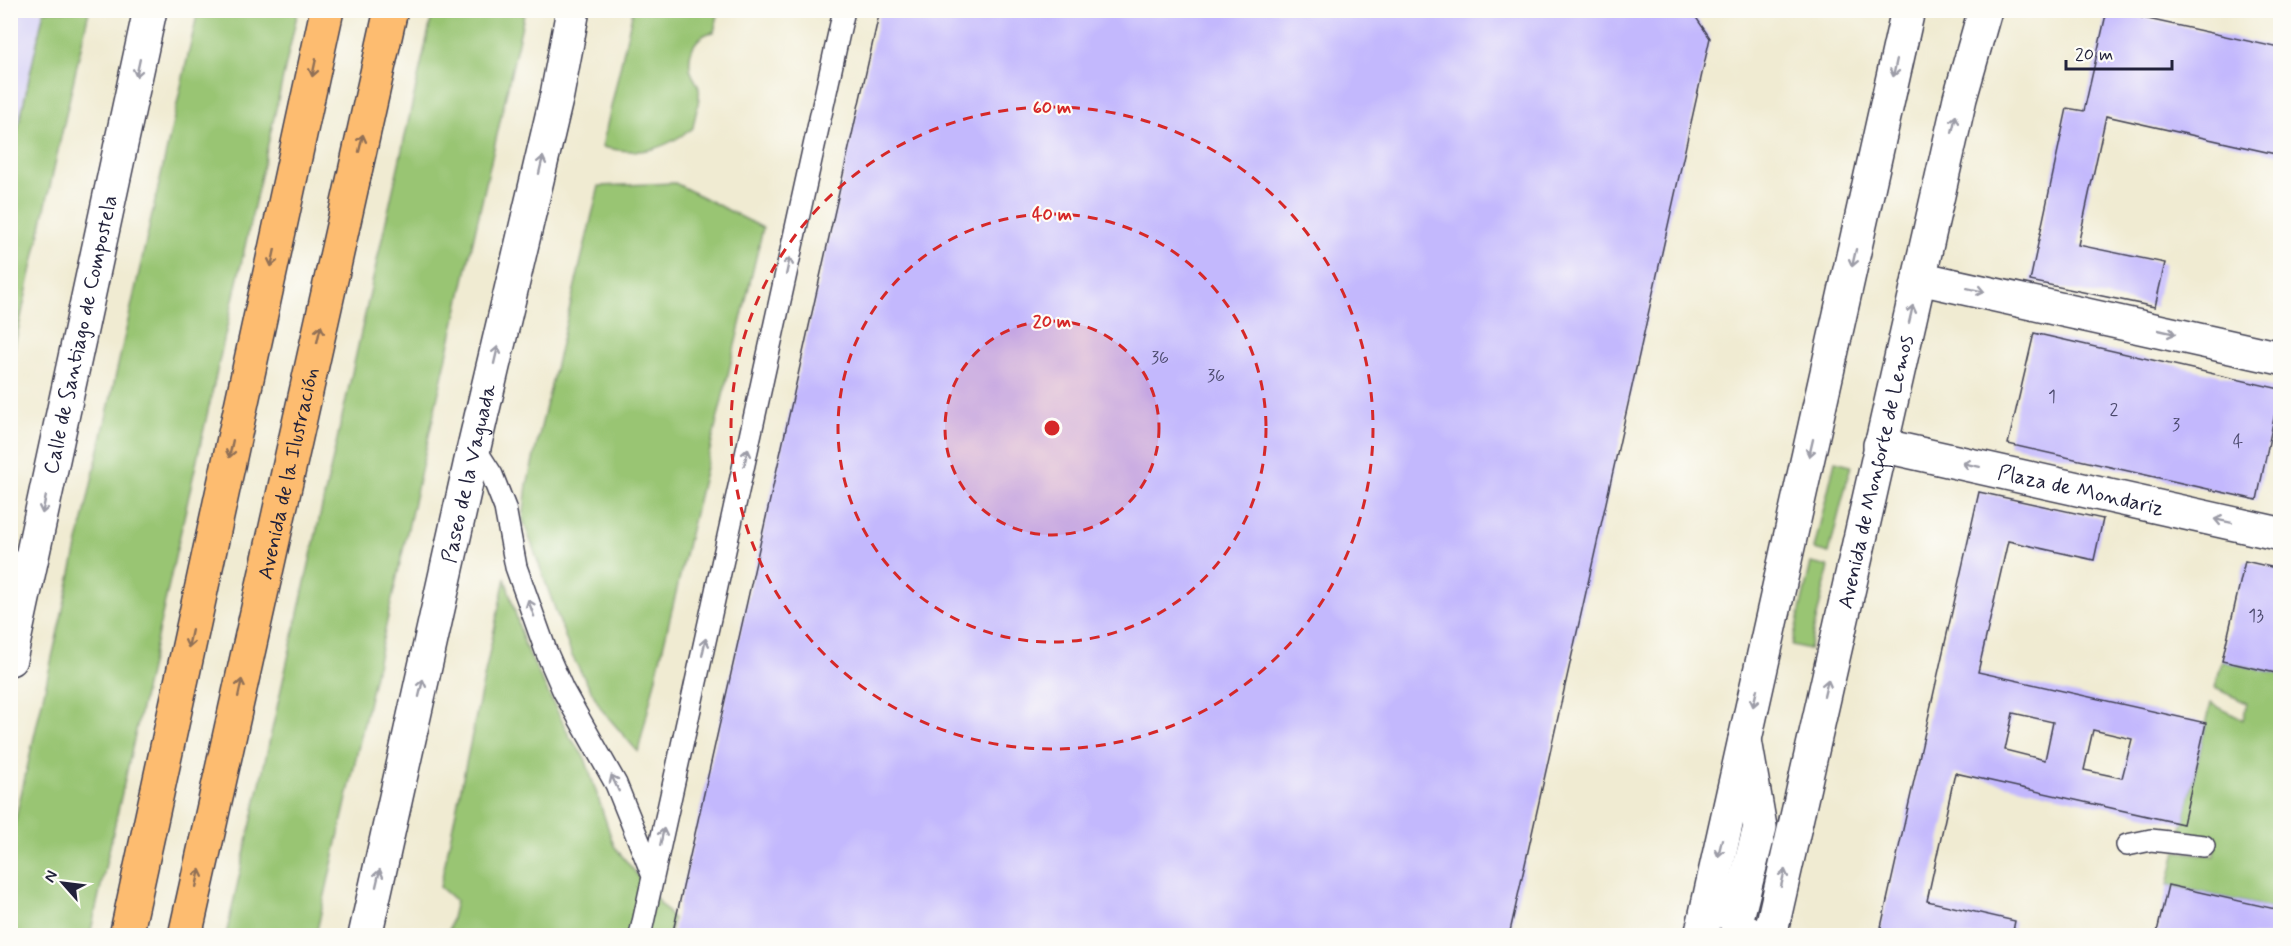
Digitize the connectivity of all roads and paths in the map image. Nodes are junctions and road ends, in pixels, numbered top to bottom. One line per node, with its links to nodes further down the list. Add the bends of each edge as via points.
1 (150, 10): 13 (street, Calle de Santiago de Compostela, one-way to 13)
2 (327, 10): 18 (highway, one-way to 18)
3 (391, 10): 19 (highway, Avenida de la Ilustración, one-way to 3)
4 (573, 10): 11 (street, Paseo de la Vaguada, one-way to 4, via 557,95)
5 (844, 10): 17 (lane, one-way to 5)
6 (1908, 10): 14 (street, one-way to 14)
7 (1984, 10): 8 (street, Avenida de Monforte de Lemos, one-way to 7)
8 (1919, 278): 9 (street, one-way to 9); 10 (street, Avenida de Monforte de Lemos, one-way to 8)
9 (2280, 358)
10 (1880, 446): 12 (street, Plaza de Mondariz, one-way to 10); 24 (street, Avenida de Monforte de Lemos, one-way to 10)
11 (474, 447): 17 (lane, one-way to 11, via 616,784 563,690 546,651 516,567 505,508); 20 (street, Paseo de la Vaguada, one-way to 11)
12 (2280, 534)
13 (10, 659)
14 (1745, 740): 22 (street, one-way to 22); 23 (street, via 1760,827 1736,922 1748,934)
15 (2127, 845): 16 (lane, via 2151,840)
16 (2204, 846)
17 (653, 876): 21 (lane)
18 (126, 936)
19 (185, 936)
20 (365, 936)
21 (640, 936)
22 (1701, 936)
23 (1758, 936)
24 (1770, 936)

